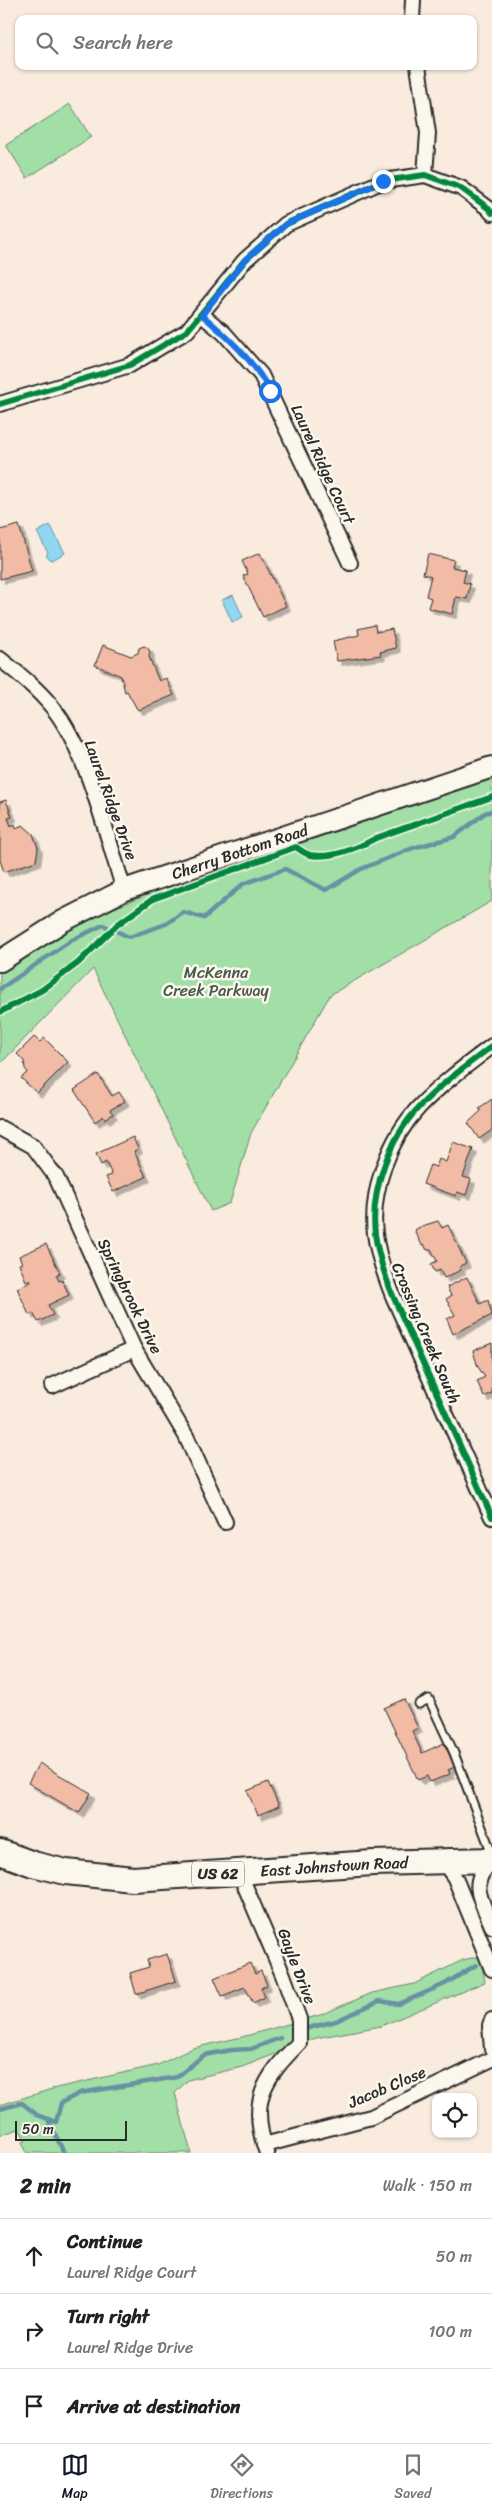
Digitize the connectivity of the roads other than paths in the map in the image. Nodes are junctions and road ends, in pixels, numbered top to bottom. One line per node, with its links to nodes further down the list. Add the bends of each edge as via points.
1 (413, 0): 2 (street)
2 (412, 15)
3 (419, 70): 4 (street, via 428,133)
4 (425, 175): 5 (street, via 461,188); 6 (street, via 383,181 286,224 245,260)
5 (492, 213)
6 (202, 315): 7 (street, via 188,331 130,365); 8 (street, Laurel Ridge Court, via 224,333 261,375)
7 (0, 404)
8 (350, 563)
9 (0, 659): 11 (street, Laurel Ridge Drive, via 39,692 66,729 88,777)
10 (492, 767): 11 (main road, Cherry Bottom Road)
11 (124, 890): 12 (main road, Cherry Bottom Road, via 63,921)
12 (0, 961)
13 (492, 1046): 17 (street, Crossing Creek South, via 451,1077 418,1109 399,1134 384,1166 375,1232 380,1262 393,1296)
14 (0, 1128): 15 (street, Springbrook Drive, via 33,1146 56,1177)
15 (134, 1349): 16 (street); 18 (street, Springbrook Drive, via 186,1436)
16 (52, 1386)
17 (492, 1517)
18 (225, 1522)
19 (419, 1704): 21 (lane, via 429,1699 454,1753)
20 (0, 1852): 24 (highway, East Johnstown Road / US 62, via 66,1872 133,1880)
21 (492, 1854)
22 (439, 1861): 23 (highway, East Johnstown Road / US 62); 24 (highway, East Johnstown Road / US 62); 26 (street, via 455,1878)
23 (492, 1861): 25 (street, via 482,1870 477,1883)
24 (239, 1872): 32 (street, Gayle Drive, via 298,2019 299,2042 272,2071 260,2100 257,2120)
25 (484, 1906): 26 (lane); 27 (street)
26 (468, 1911): 28 (street)
27 (492, 1926)
28 (492, 1969)
29 (492, 2020): 30 (street)
30 (492, 2049)
31 (492, 2059): 32 (street, Jacob Close, via 370,2117)
32 (265, 2149)

